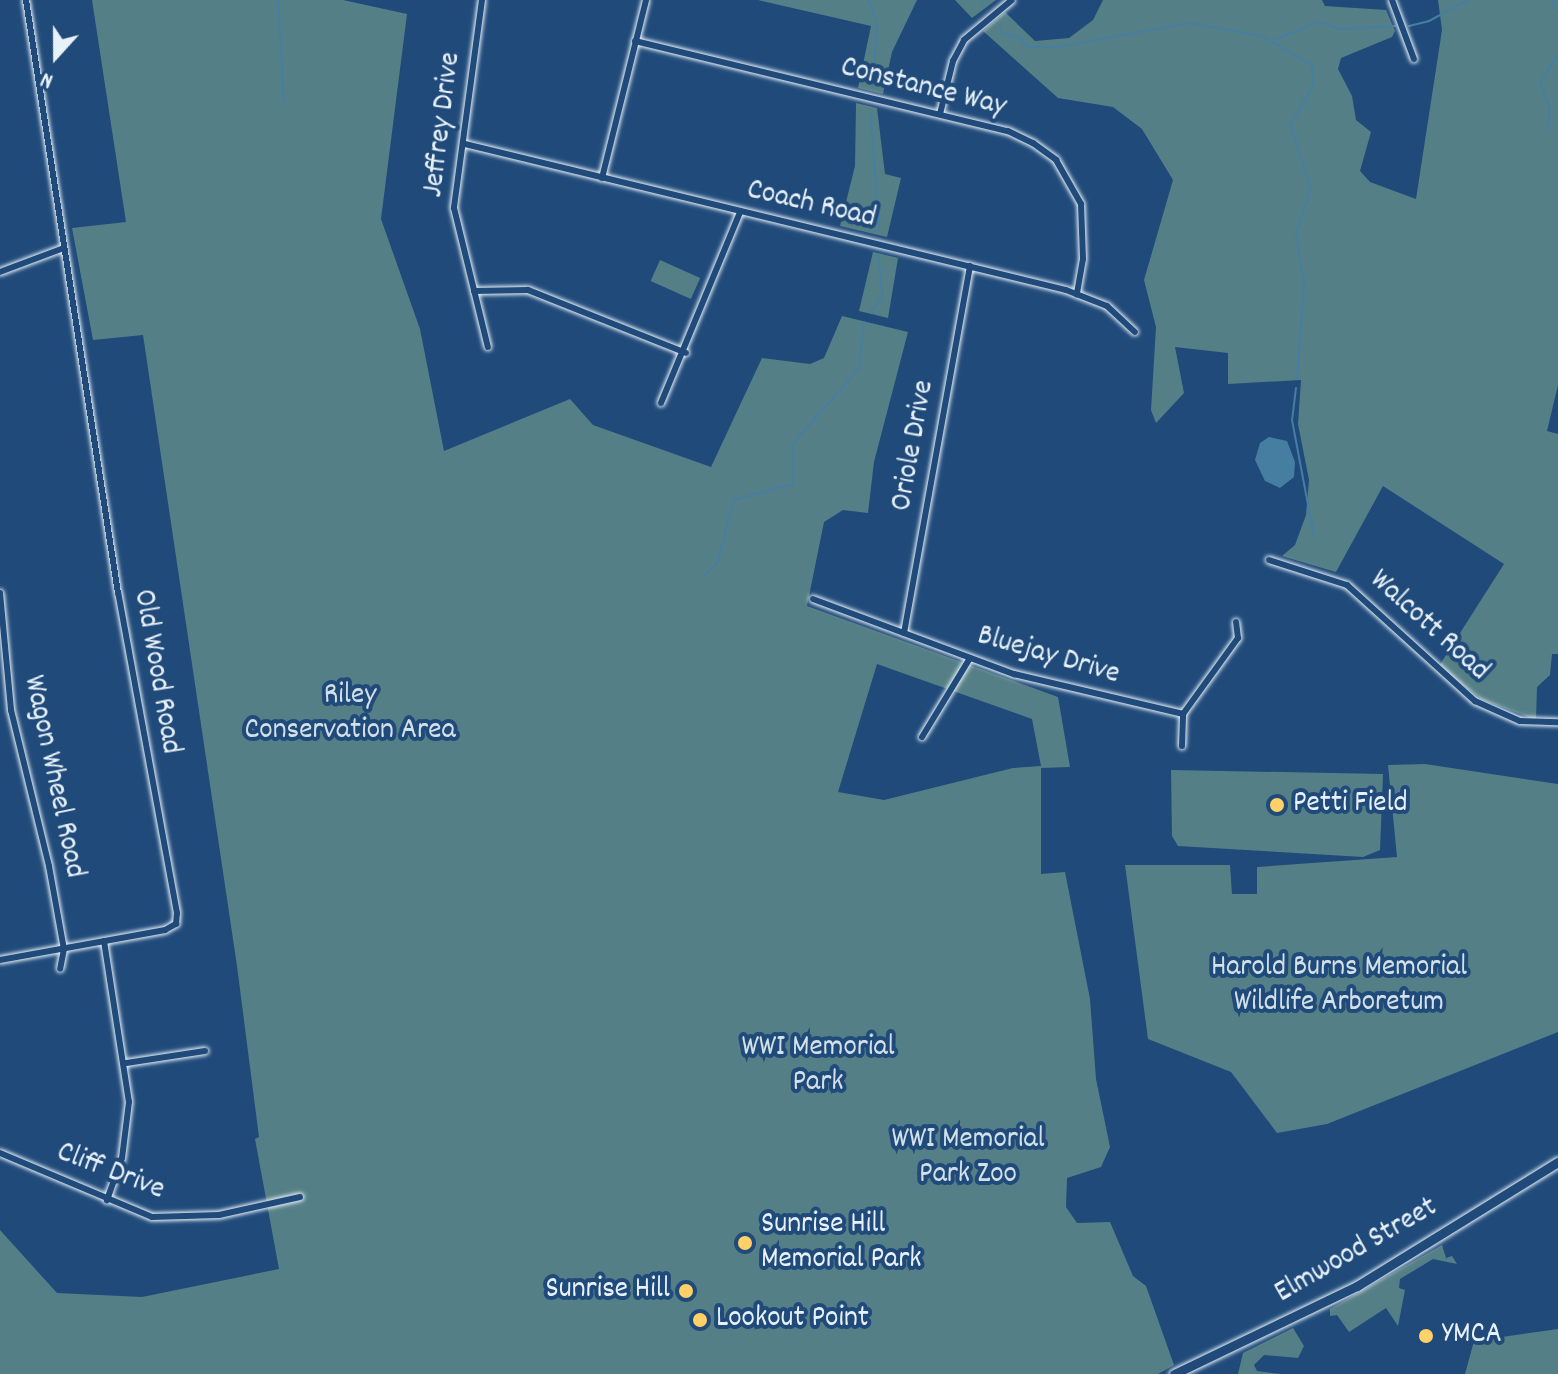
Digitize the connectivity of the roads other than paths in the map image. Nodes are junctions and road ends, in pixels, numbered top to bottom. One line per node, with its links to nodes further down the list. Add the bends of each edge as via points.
1 (26, 0): 12 (street, Old Wood Road)
2 (482, 0): 9 (street, Jeffrey Drive)
3 (646, 0): 6 (street)
4 (1012, 0): 8 (street, via 964,40)
5 (1392, 0): 7 (street)
6 (635, 41): 8 (street, Constance Way); 10 (street)
7 (1414, 59)
8 (940, 114): 16 (street, Constance Way, via 1008,131 1056,160 1081,204 1083,259)
9 (465, 144): 10 (street, Coach Road); 15 (street, Jeffrey Drive, via 455,218)
10 (602, 178): 11 (street, Coach Road)
11 (740, 212): 13 (street, Coach Road); 19 (street)
12 (64, 248): 14 (street); 32 (street, Old Wood Road, via 118,593 177,913 176,924 165,930)
13 (970, 266): 16 (street, Coach Road); 25 (street, Oriole Drive)
14 (0, 272)
15 (474, 291): 18 (street, Jeffrey Drive); 19 (street, via 528,290)
16 (1077, 294): 17 (street, Coach Road, via 1107,306)
17 (1135, 332)
18 (488, 347)
19 (686, 353): 20 (street)
20 (661, 403)
21 (1269, 560): 29 (street, Walcott Road, via 1347,585 1475,701 1520,721)
22 (0, 593): 27 (street, Wagon Wheel Road)
23 (813, 599): 25 (street, Bluejay Drive)
24 (1236, 622): 28 (street, via 1238,638)
25 (904, 633): 26 (street, Bluejay Drive)
26 (970, 658): 28 (street, Bluejay Drive, via 1081,693); 30 (street)
27 (4, 690): 33 (street, Wagon Wheel Road)
28 (1183, 714): 31 (street)
29 (1558, 722)
30 (922, 737)
31 (1182, 746)
32 (104, 941): 33 (street, Old Wood Road); 37 (street)
33 (64, 949): 34 (street, Old Wood Road); 35 (street, Wagon Wheel Road)
34 (0, 960)
35 (60, 969)
36 (205, 1051): 37 (street)
37 (126, 1063): 41 (street, via 129,1125)
38 (0, 1153): 41 (street, Cliff Drive)
39 (1558, 1162): 42 (main road, Elmwood Street, via 1357,1286)
40 (300, 1197): 41 (street, Cliff Drive, via 190,1219 152,1217)
41 (107, 1200)
42 (1174, 1374)

